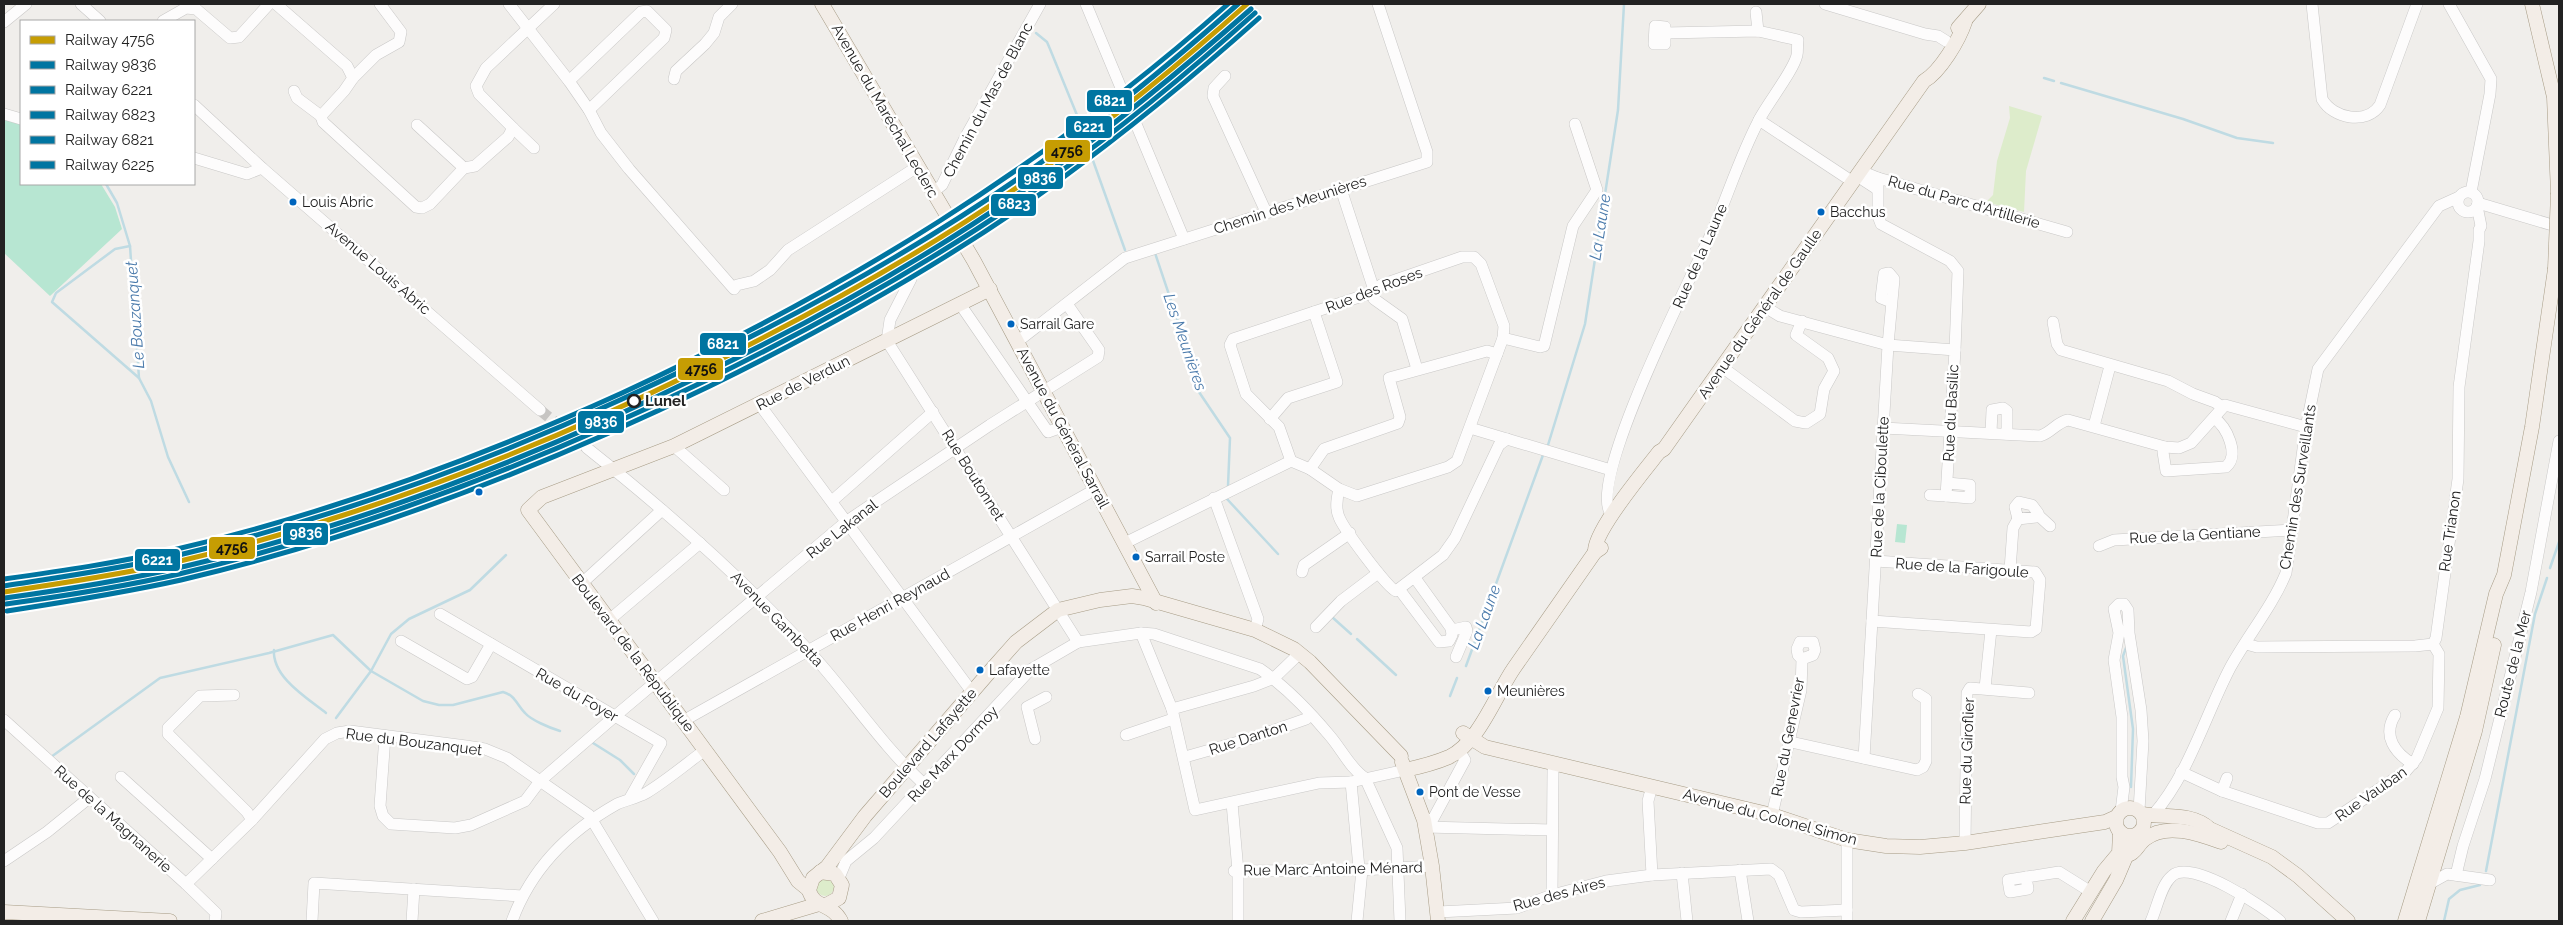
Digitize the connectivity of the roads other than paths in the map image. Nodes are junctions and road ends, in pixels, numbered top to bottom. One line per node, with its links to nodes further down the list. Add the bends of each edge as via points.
1 (26, 4): 23 (street)
2 (81, 4): 21 (street)
3 (269, 4): 22 (street, via 239,37 230,38 196,9 186,8)
4 (276, 4): 30 (street, via 348,66)
5 (380, 4): 30 (street, via 401,32 399,42 376,55)
6 (509, 4): 25 (street)
7 (554, 4): 25 (street)
8 (732, 4): 31 (street, via 719,17 714,33 676,71)
9 (822, 4): 48 (main road, Avenue du Maréchal Leclerc)
10 (1040, 4): 52 (street, Chemin du Mas de Blanc, via 942,184)
11 (1086, 4): 59 (street)
12 (1378, 4): 51 (street, Chemin des Meunières, via 1428,158 1427,162)
13 (1825, 4): 19 (street)
14 (1979, 4): 24 (main road)
15 (2312, 4): 16 (street, via 2322,99 2331,110 2355,118 2369,116 2380,105)
16 (2417, 4)
17 (2449, 4): 54 (street, via 2491,79 2471,192 2477,196)
18 (2532, 4): 53 (main road, Route de la Mer, via 2554,97)
19 (1842, 6): 28 (street)
20 (1756, 12): 26 (street)
21 (99, 20)
22 (166, 20)
23 (4, 22)
24 (1965, 22): 28 (main road, Avenue du Général de Gaulle); 33 (main road, Avenue du Général de Gaulle, via 1960,36)
25 (528, 28): 32 (street); 43 (street, via 486,68 476,86 479,94)
26 (1758, 31): 27 (street); 40 (street, Rue de la Laune, via 1798,40 1797,56)
27 (1665, 33)
28 (1946, 41): 33 (main road, Avenue du Général de Gaulle, via 1925,73)
29 (1225, 76): 55 (street, via 1214,88 1213,96)
30 (353, 78): 38 (street)
31 (674, 78)
32 (569, 81): 36 (street); 36 (street, via 641,12 647,11 666,30 664,38)
33 (1924, 81): 49 (main road, Avenue du Général de Gaulle)
34 (294, 91): 38 (street, via 296,98)
35 (195, 106): 46 (street, Avenue Louis Abric)
36 (589, 110): 48 (street, via 601,133 629,169 734,289 737,285 754,281 770,270 788,250)
37 (4, 114): 39 (street)
38 (321, 116): 47 (street, via 416,207 430,204)
39 (20, 119)
40 (1759, 120): 49 (street, Rue du Parc d'Artillerie); 104 (street, Rue de la Laune, via 1637,393)
41 (1575, 124): 70 (street, via 1597,190 1574,226 1544,346 1540,348)
42 (417, 125): 47 (street)
43 (513, 128): 44 (street); 47 (street, via 508,137 475,166)
44 (534, 148)
45 (195, 158): 46 (street, via 246,174)
46 (262, 168): 83 (street, Avenue Louis Abric)
47 (464, 168)
48 (917, 168): 52 (main road, Avenue du Maréchal Leclerc)
49 (1857, 176): 50 (street, Rue du Parc d'Artillerie); 66 (main road, Avenue du Général de Gaulle)
50 (1877, 183): 58 (street, Rue du Parc d'Artillerie); 74 (street, via 1881,224 1950,261 1958,271)
51 (1341, 188): 55 (street, Chemin des Meunières); 62 (street)
52 (933, 192): 56 (main road, Avenue du Maréchal Leclerc)
53 (2558, 193): 131 (main road, Route de la Mer, bridge, via 2555,269 2532,427)
54 (2469, 205): 57 (street); 89 (street, Chemin des Surveillants, via 2441,204 2320,364); 153 (street, Rue Trianon, via 2481,226 2459,387 2458,479)
55 (1266, 212): 59 (street, Chemin des Meunières)
56 (948, 218): 61 (main road, Avenue du Général Sarrail)
57 (2559, 227)
58 (2067, 232)
59 (1184, 239): 65 (street, Chemin des Meunières, via 1125,258)
60 (911, 279): 71 (street, via 890,320)
61 (990, 289): 64 (main road, Rue de Verdun); 72 (main road, Avenue du Général Sarrail)
62 (1374, 290): 67 (street, Rue des Roses); 70 (street, Rue des Roses, via 1462,257 1474,257 1485,271 1504,326); 78 (street, via 1374,299 1402,320)
63 (1891, 302): 73 (street, Rue de la Ciboulette)
64 (960, 304): 71 (main road, Rue de Verdun); 80 (street)
65 (1067, 304): 72 (street, Chemin des Meunières); 79 (street, Rue Lakanal, via 1100,353)
66 (1765, 307): 68 (street, via 1780,316); 77 (main road, Avenue du Général de Gaulle)
67 (1314, 312): 86 (street, via 1337,382 1288,398); 86 (street, Rue des Roses, via 1231,342 1246,394)
68 (1802, 321): 73 (street); 77 (street, via 1796,335 1828,358 1834,371 1824,389 1820,414 1814,419 1806,423 1795,421)
69 (2053, 322): 76 (street, via 2061,350)
70 (1503, 338): 75 (street, Rue des Roses)
71 (887, 341): 81 (main road, Rue de Verdun); 84 (street, Rue Boutonnet)
72 (1017, 342): 79 (main road, Avenue du Général Sarrail)
73 (1888, 345): 74 (street, Rue du Basilic); 91 (street, Rue de la Ciboulette)
74 (1955, 350): 92 (street, Rue du Basilic)
75 (1497, 354): 78 (street, via 1487,351); 90 (street, Rue des Roses)
76 (2110, 366): 82 (street, via 2168,381); 87 (street)
77 (1722, 367): 117 (main road, Avenue du Général de Gaulle, via 1664,449 1665,453)
78 (1418, 370): 103 (street, via 1389,378 1400,416 1398,423 1324,450)
79 (1043, 393): 80 (street, Rue Lakanal); 88 (main road, Avenue du Général Sarrail)
80 (1028, 402): 88 (street, via 1048,432); 100 (street, Rue Lakanal)
81 (760, 405): 97 (main road, Rue de Verdun); 113 (street)
82 (2222, 407): 85 (street); 89 (street)
83 (540, 410)
84 (933, 412): 100 (street, Rue Boutonnet); 113 (street)
85 (2214, 418): 98 (street, via 2185,446); 98 (street, via 2232,444 2226,467 2166,471)
86 (1270, 419): 101 (street, Rue des Roses, via 1281,430)
87 (2094, 426): 94 (street, via 2068,420 2061,421 2040,436); 98 (street)
88 (1062, 427): 106 (main road, Avenue du Général Sarrail)
89 (2306, 427): 121 (street, Chemin des Surveillants)
90 (1470, 428): 95 (street); 109 (street, Rue des Roses, via 1457,461 1448,467 1357,496)
91 (1883, 428): 92 (street); 127 (street, Rue de la Ciboulette)
92 (1950, 431): 93 (street); 105 (street, Rue du Basilic)
93 (1991, 434): 94 (street); 94 (street, via 1992,410 2003,408 2006,411)
94 (2007, 434)
95 (1501, 440): 104 (street); 132 (street, via 1449,546)
96 (2559, 441): 220 (street, Route de la Mer, via 2531,592 2485,779)
97 (674, 446): 102 (main road, Rue de Verdun); 108 (street)
98 (2165, 447)
99 (587, 448): 102 (street)
100 (956, 448): 119 (street, Rue Lakanal); 123 (street, Rue Boutonnet)
101 (1291, 461): 103 (street); 112 (street)
102 (613, 469): 115 (street, Avenue Gambetta); 133 (main road, Boulevard de la République, via 542,496 528,510)
103 (1310, 470): 107 (street)
104 (1611, 470): 117 (street, Rue de la Laune, via 1607,499 1609,511)
105 (1947, 483): 111 (street, Rue du Basilic); 111 (street, Rue du Basilic, via 1970,485 1970,498)
106 (1096, 489): 123 (street, Rue Henri Reynaud); 124 (main road, Avenue du Général Sarrail)
107 (1339, 489): 109 (street); 114 (street)
108 (724, 490)
109 (1350, 495): 114 (street)
110 (1930, 495): 111 (street, Rue du Basilic)
111 (1946, 496)
112 (1214, 498): 124 (street); 145 (street, via 1258,619)
113 (832, 501): 119 (street)
114 (1337, 508): 122 (street)
115 (662, 510): 125 (street, Avenue Gambetta); 133 (street)
116 (2038, 515): 118 (street, via 2033,519); 118 (street, via 2032,505 2019,502 2015,507); 120 (street)
117 (1615, 517): 174 (main road, Avenue du Général de Gaulle, via 1602,531 1595,552 1500,688 1492,694)
118 (2018, 519): 128 (street, via 2013,528)
119 (847, 521): 136 (street, Rue Lakanal); 138 (street)
120 (2050, 526)
121 (2292, 530): 126 (street, Rue de la Gentiane, via 2114,540); 152 (street, Chemin des Surveillants, via 2286,572 2277,595)
122 (1350, 533): 129 (street, via 1304,565); 130 (street)
123 (1012, 536): 138 (street, Rue Henri Reynaud); 140 (street, Rue Boutonnet)
124 (1125, 543): 134 (main road, Avenue du Général Sarrail)
125 (700, 544): 136 (street, Avenue Gambetta); 142 (street)
126 (2099, 546)
127 (1876, 562): 128 (street, Rue de la Farigoule); 143 (street, Rue de la Ciboulette)
128 (2010, 570): 147 (street, Rue de la Farigoule, via 2035,572 2039,577 2036,629 2031,632)
129 (1302, 572)
130 (1378, 573): 135 (street, via 1391,589); 144 (street, via 1341,601)
131 (2504, 576): 210 (main road, Route de la Mer, via 2475,731); 257 (main road, Route de la Mer, via 2496,594 2467,717)
132 (1415, 578): 135 (street); 146 (street)
133 (581, 584): 142 (main road, Boulevard de la République)
134 (1146, 586): 137 (main road); 139 (main road, Avenue du Général Sarrail)
135 (1399, 589): 146 (street, via 1439,642 1451,638)
136 (758, 597): 154 (street, Avenue Gambetta); 159 (street, Rue Lakanal)
137 (1136, 597): 139 (main road, Boulevard Lafayette); 140 (main road, Boulevard Lafayette, via 1100,600)
138 (903, 598): 154 (street, Rue Henri Reynaud); 161 (street)
139 (1156, 603): 145 (main road, Boulevard Lafayette)
140 (1058, 610): 150 (street, Rue Boutonnet); 161 (main road, Boulevard Lafayette, via 1016,642)
141 (440, 614): 151 (street, Rue du Foyer)
142 (608, 621): 159 (main road, Boulevard de la République)
143 (1872, 621): 147 (street, Rue de la Farigoule); 180 (street, Rue de la Ciboulette)
144 (1316, 627)
145 (1256, 630): 155 (main road, Boulevard Lafayette)
146 (1452, 630): 156 (street, via 1466,627 1467,631)
147 (1991, 630): 160 (street)
148 (1141, 633): 150 (street); 158 (street, via 1154,634 1229,658); 166 (street)
149 (401, 641): 151 (street, via 467,679 472,677)
150 (1078, 642): 191 (street, Rue Marx Dormoy, via 1030,670)
151 (491, 644): 169 (street, Rue du Foyer)
152 (2246, 644): 153 (street, via 2257,647); 185 (street, Chemin des Surveillants, via 2231,667)
153 (2433, 644): 182 (street, Rue Vauban, via 2439,654 2438,708)
154 (809, 650): 171 (street, Rue Henri Reynaud); 184 (street, Avenue Gambetta)
155 (1300, 653): 158 (street); 183 (main road, Boulevard Lafayette)
156 (1456, 657)
157 (1802, 659): 176 (street, Rue du Genevrier, via 1801,690)
158 (1274, 678): 166 (street); 167 (street)
159 (654, 684): 169 (street, Rue Lakanal); 171 (main road, Boulevard de la République)
160 (1985, 688): 162 (street, Rue du Giroflier); 209 (street, Rue du Giroflier, via 1970,688 1967,693)
161 (972, 692): 184 (main road, Boulevard Lafayette)
162 (2029, 693)
163 (1918, 694): 180 (street, via 1926,699 1926,761 1923,767 1917,770)
164 (234, 695): 200 (street, via 200,696 168,728 168,734 248,812)
165 (1046, 697): 175 (street, via 1027,707)
166 (1173, 714): 172 (street); 179 (street)
167 (1310, 715): 179 (street, Rue Danton, via 1252,738); 187 (street)
168 (2395, 715): 182 (street, via 2390,723 2390,741 2397,752)
169 (614, 717): 189 (street, Rue Lakanal); 195 (street, Rue du Foyer, via 661,743)
170 (4, 720): 194 (street, Rue de la Magnanerie)
171 (683, 721): 177 (main road, Boulevard de la République)
172 (1126, 735)
173 (385, 736): 189 (street, Rue du Bouzanquet, via 485,749 507,758); 189 (street, Rue Lakanal, via 380,806 383,816 392,824 472,826 525,801); 200 (street, Rue du Bouzanquet, via 350,731 325,739)
174 (1466, 736): 178 (main road); 181 (main road, Avenue du Colonel Simon, via 1485,747); 183 (main road, via 1440,752)
175 (1035, 739)
176 (1791, 742): 180 (street); 199 (street, Rue du Genevrier)
177 (705, 750): 195 (street, via 645,793); 228 (main road, Boulevard de la République, via 795,873)
178 (1458, 750): 183 (main road, via 1440,760); 203 (street, via 1465,760 1433,819)
179 (1185, 757): 196 (street, via 1195,810)
180 (1864, 758)
181 (1556, 764): 192 (main road, Avenue du Colonel Simon); 205 (street)
182 (2413, 764): 193 (street, Rue Vauban, via 2324,824)
183 (1401, 766): 187 (street); 203 (main road)
184 (906, 768): 191 (street, Avenue Gambetta); 228 (main road, Boulevard Lafayette)
185 (2181, 772): 193 (street, Rue Vauban); 197 (street, Chemin des Surveillants)
186 (121, 777): 212 (street)
187 (1365, 778): 190 (street); 215 (street, via 1397,848)
188 (2227, 778): 193 (street)
189 (540, 781): 201 (street, Rue du Bouzanquet)
190 (1351, 782): 196 (street, via 1320,783); 216 (street)
191 (925, 785): 223 (street, Rue Marx Dormoy, via 874,838 846,861)
192 (1652, 786): 199 (main road, Avenue du Colonel Simon); 221 (street, via 1648,801)
193 (2222, 791)
194 (89, 798): 213 (street); 225 (street, Rue de la Magnanerie)
195 (630, 798): 201 (street)
196 (1232, 803): 218 (street)
197 (2168, 810): 198 (main road); 204 (main road, via 2206,824)
198 (2145, 813): 202 (main road, via 2130,807); 202 (street, via 2141,710 2128,610 2124,604 2119,604 2114,610 2119,633 2114,660 2122,717 2124,787); 206 (main road)
199 (1772, 814): 207 (main road, Avenue du Colonel Simon)
200 (252, 820): 212 (street, Rue du Bouzanquet)
201 (593, 820): 232 (street, via 560,846); 242 (street)
202 (2115, 821): 206 (main road, via 2128,836); 209 (main road, Avenue du Colonel Simon); 229 (main road, via 2119,853)
203 (1425, 824): 205 (street); 214 (main road)
204 (2210, 829): 206 (main road, via 2174,823 2160,824); 208 (main road)
205 (1552, 830): 231 (street)
206 (2139, 832): 211 (main road)
207 (1847, 840): 209 (main road, Avenue du Colonel Simon, via 1900,847); 235 (street)
208 (2241, 842): 211 (main road, via 2224,843 2183,832 2162,831 2145,838 2133,854); 256 (main road, via 2272,857)
209 (1965, 843)
210 (2438, 853): 220 (street); 226 (main road, Route de la Mer)
211 (2128, 855): 252 (main road)
212 (212, 859): 225 (street, Rue du Bouzanquet)
213 (4, 861)
214 (1432, 866): 215 (street, Rue Marc Antoine Ménard); 236 (main road)
215 (1400, 868): 216 (street, Rue Marc Antoine Ménard); 248 (street)
216 (1360, 869): 218 (street, Rue Marc Antoine Ménard); 247 (street)
217 (1740, 870): 219 (street, Rue des Aires); 235 (street, Rue des Aires, via 1775,870 1791,906 1801,912); 250 (street)
218 (1236, 871): 246 (street)
219 (1682, 873): 221 (street, Rue des Aires); 249 (street)
220 (2451, 874): 224 (street); 226 (street)
221 (1652, 875): 231 (street, Rue des Aires, via 1592,883)
222 (2026, 877): 229 (street, via 2062,873)
223 (839, 878): 228 (main road, Boulevard de la République, via 830,872); 233 (main road, via 843,890)
224 (2490, 880)
225 (186, 884): 238 (street, Rue de la Magnanerie, via 216,913)
226 (2429, 884): 258 (main road, Route de la Mer)
227 (414, 889): 232 (street); 239 (street, via 314,883); 240 (street)
228 (816, 890): 233 (main road); 243 (main road, Boulevard Lafayette, via 801,909); 244 (main road)
229 (2090, 892): 251 (main road)
230 (2242, 894): 253 (street, via 2216,881 2180,872 2167,882); 254 (street); 255 (street)
231 (1552, 895): 236 (street, Rue des Aires, via 1517,908)
232 (522, 896): 241 (street)
233 (839, 898): 245 (main road)
234 (4, 912): 237 (main road)
235 (1847, 916)
236 (1438, 917)
237 (170, 921)
238 (215, 921)
239 (312, 921)
240 (412, 921)
241 (512, 921)
242 (653, 921)
243 (762, 921)
244 (841, 921)
245 (848, 921)
246 (1238, 921)
247 (1357, 921)
248 (1400, 921)
249 (1687, 921)
250 (1748, 921)
251 (2073, 921)
252 (2092, 921)
253 (2152, 921)
254 (2231, 921)
255 (2280, 921)
256 (2348, 921)
257 (2405, 921)
258 (2418, 921)

